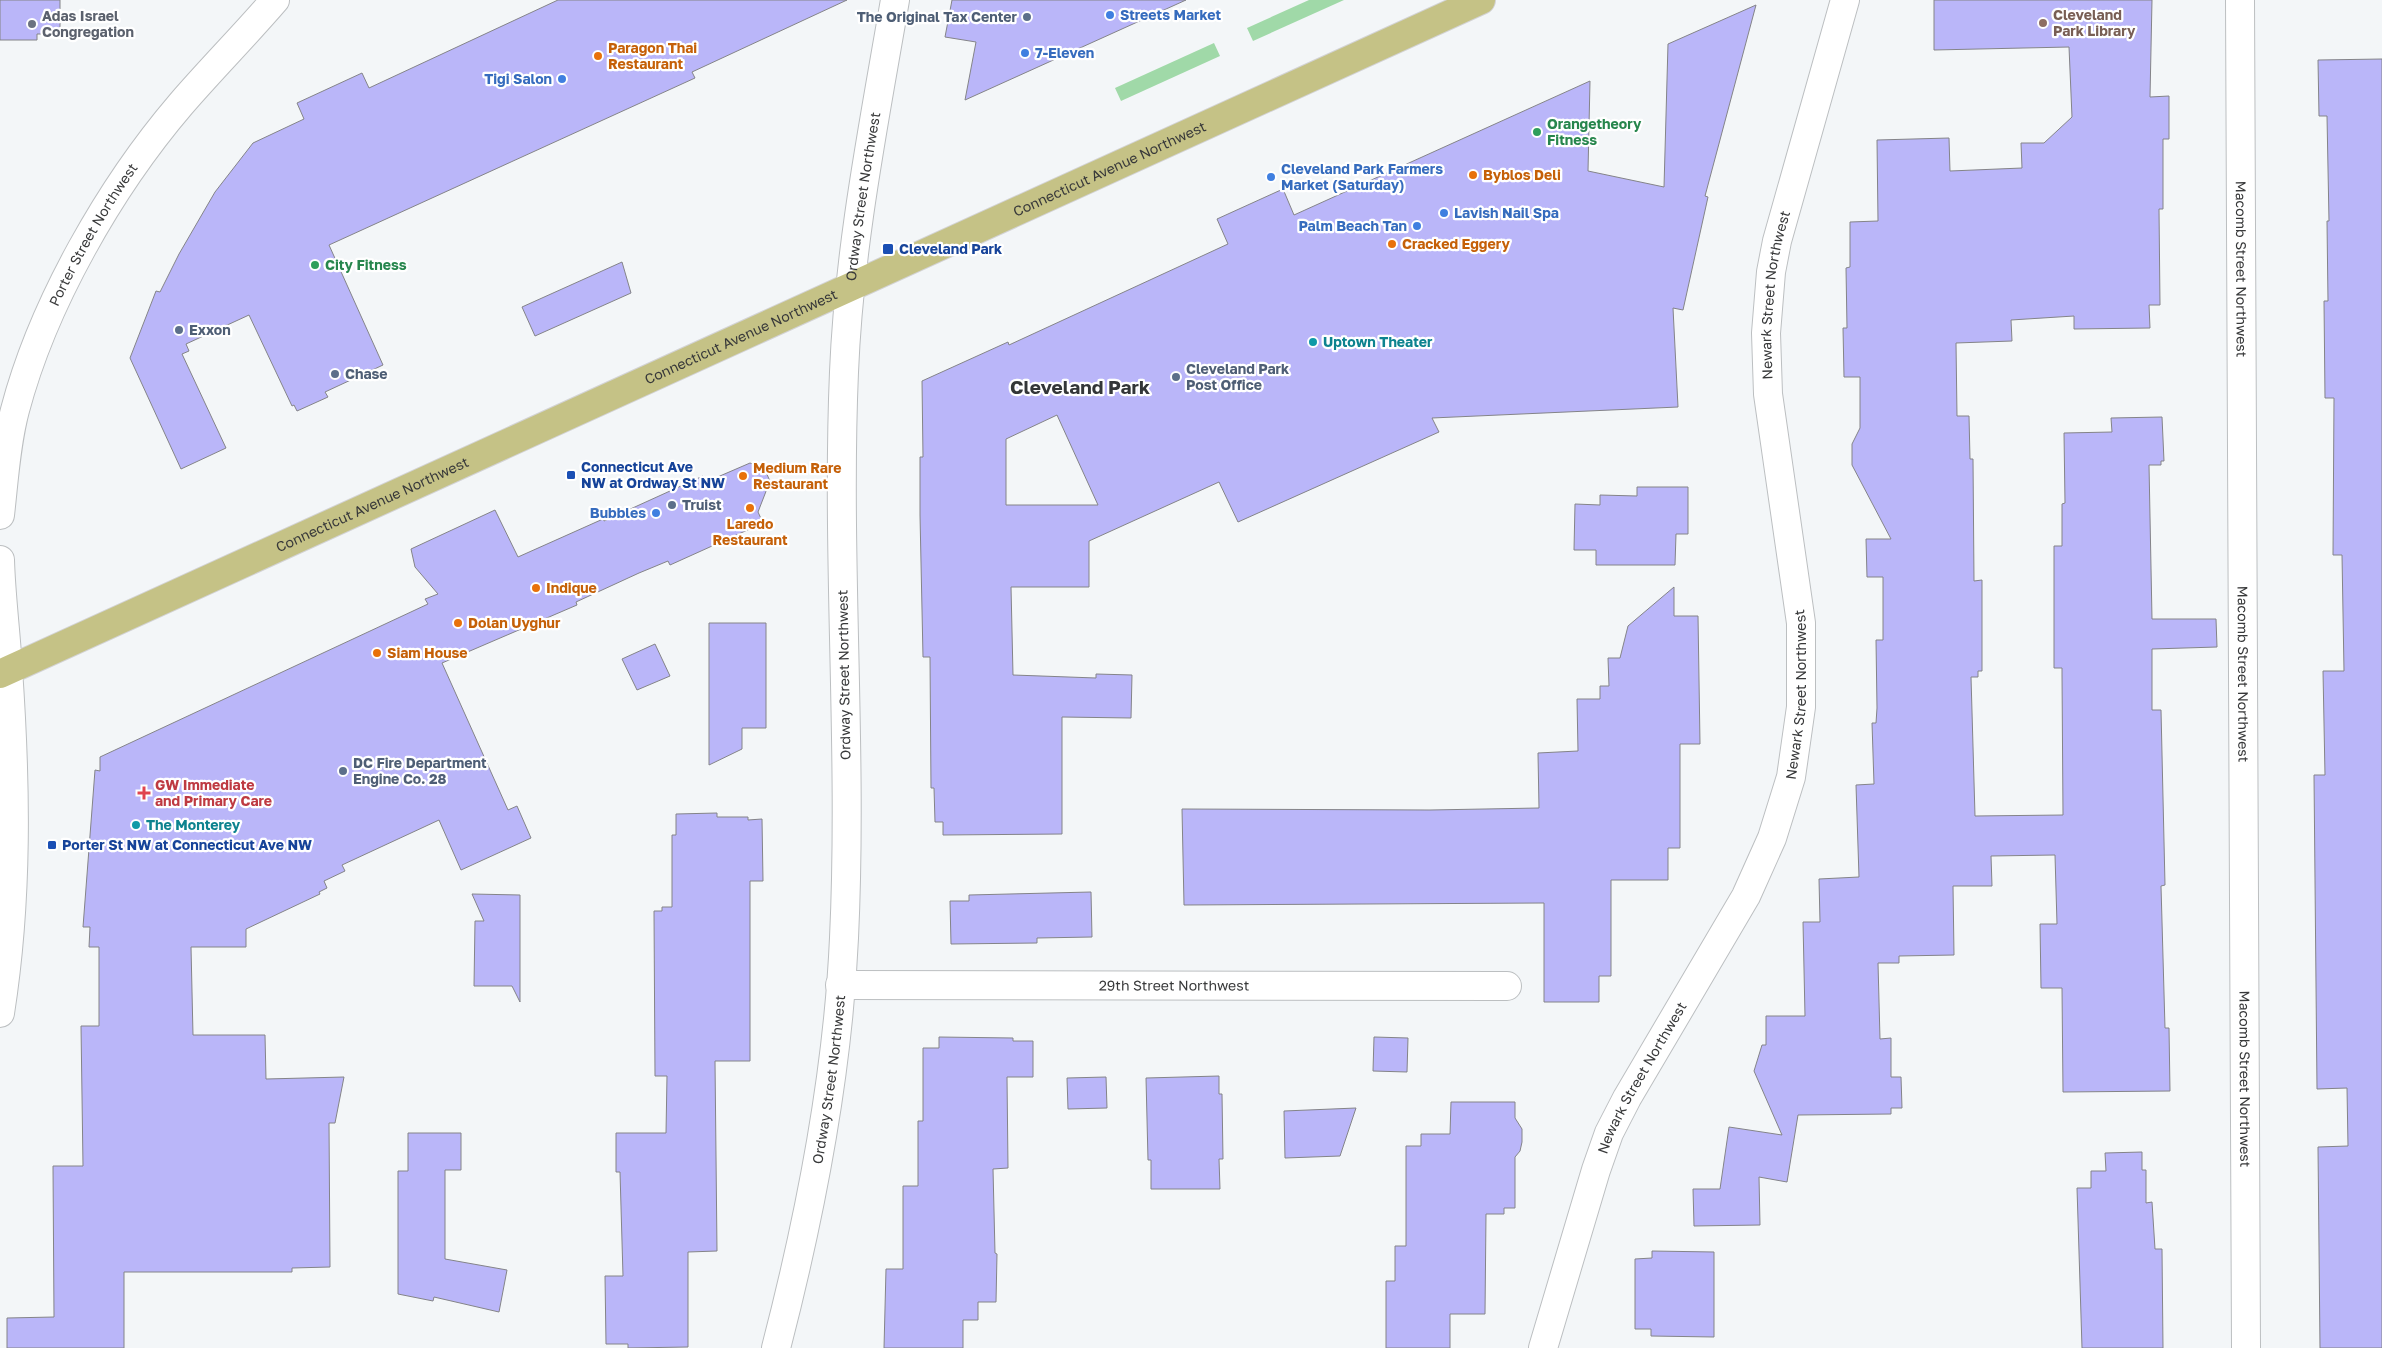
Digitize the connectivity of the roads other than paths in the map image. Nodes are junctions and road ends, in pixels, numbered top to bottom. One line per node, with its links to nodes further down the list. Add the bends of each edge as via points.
1 (275, 0): 7 (street, Porter Street Northwest, via 181,104 102,214 66,277)
2 (895, 0): 6 (street, Ordway Street Northwest, via 865,175)
3 (1481, 0): 6 (main road, Connecticut Avenue Northwest)
4 (1845, 0): 15 (street, Newark Street Northwest, via 1777,241 1767,302 1768,394 1801,623 1801,707 1791,777 1772,838 1746,896 1626,1098 1609,1133)
5 (2240, 0): 16 (street, Macomb Street Northwest)
6 (850, 288): 10 (main road, Connecticut Avenue Northwest); 11 (street, Ordway Street Northwest, via 844,372 842,532 846,853)
7 (7, 408): 8 (street, Porter Street Northwest)
8 (0, 515)
9 (0, 560): 10 (street)
10 (4, 672): 13 (street, via 15,841 12,912)
11 (840, 985): 12 (street, 29th Street Northwest); 14 (street, Ordway Street Northwest, via 817,1164)
12 (1508, 986)
13 (0, 1013)
14 (776, 1348)
15 (1543, 1348)
16 (2246, 1348)

